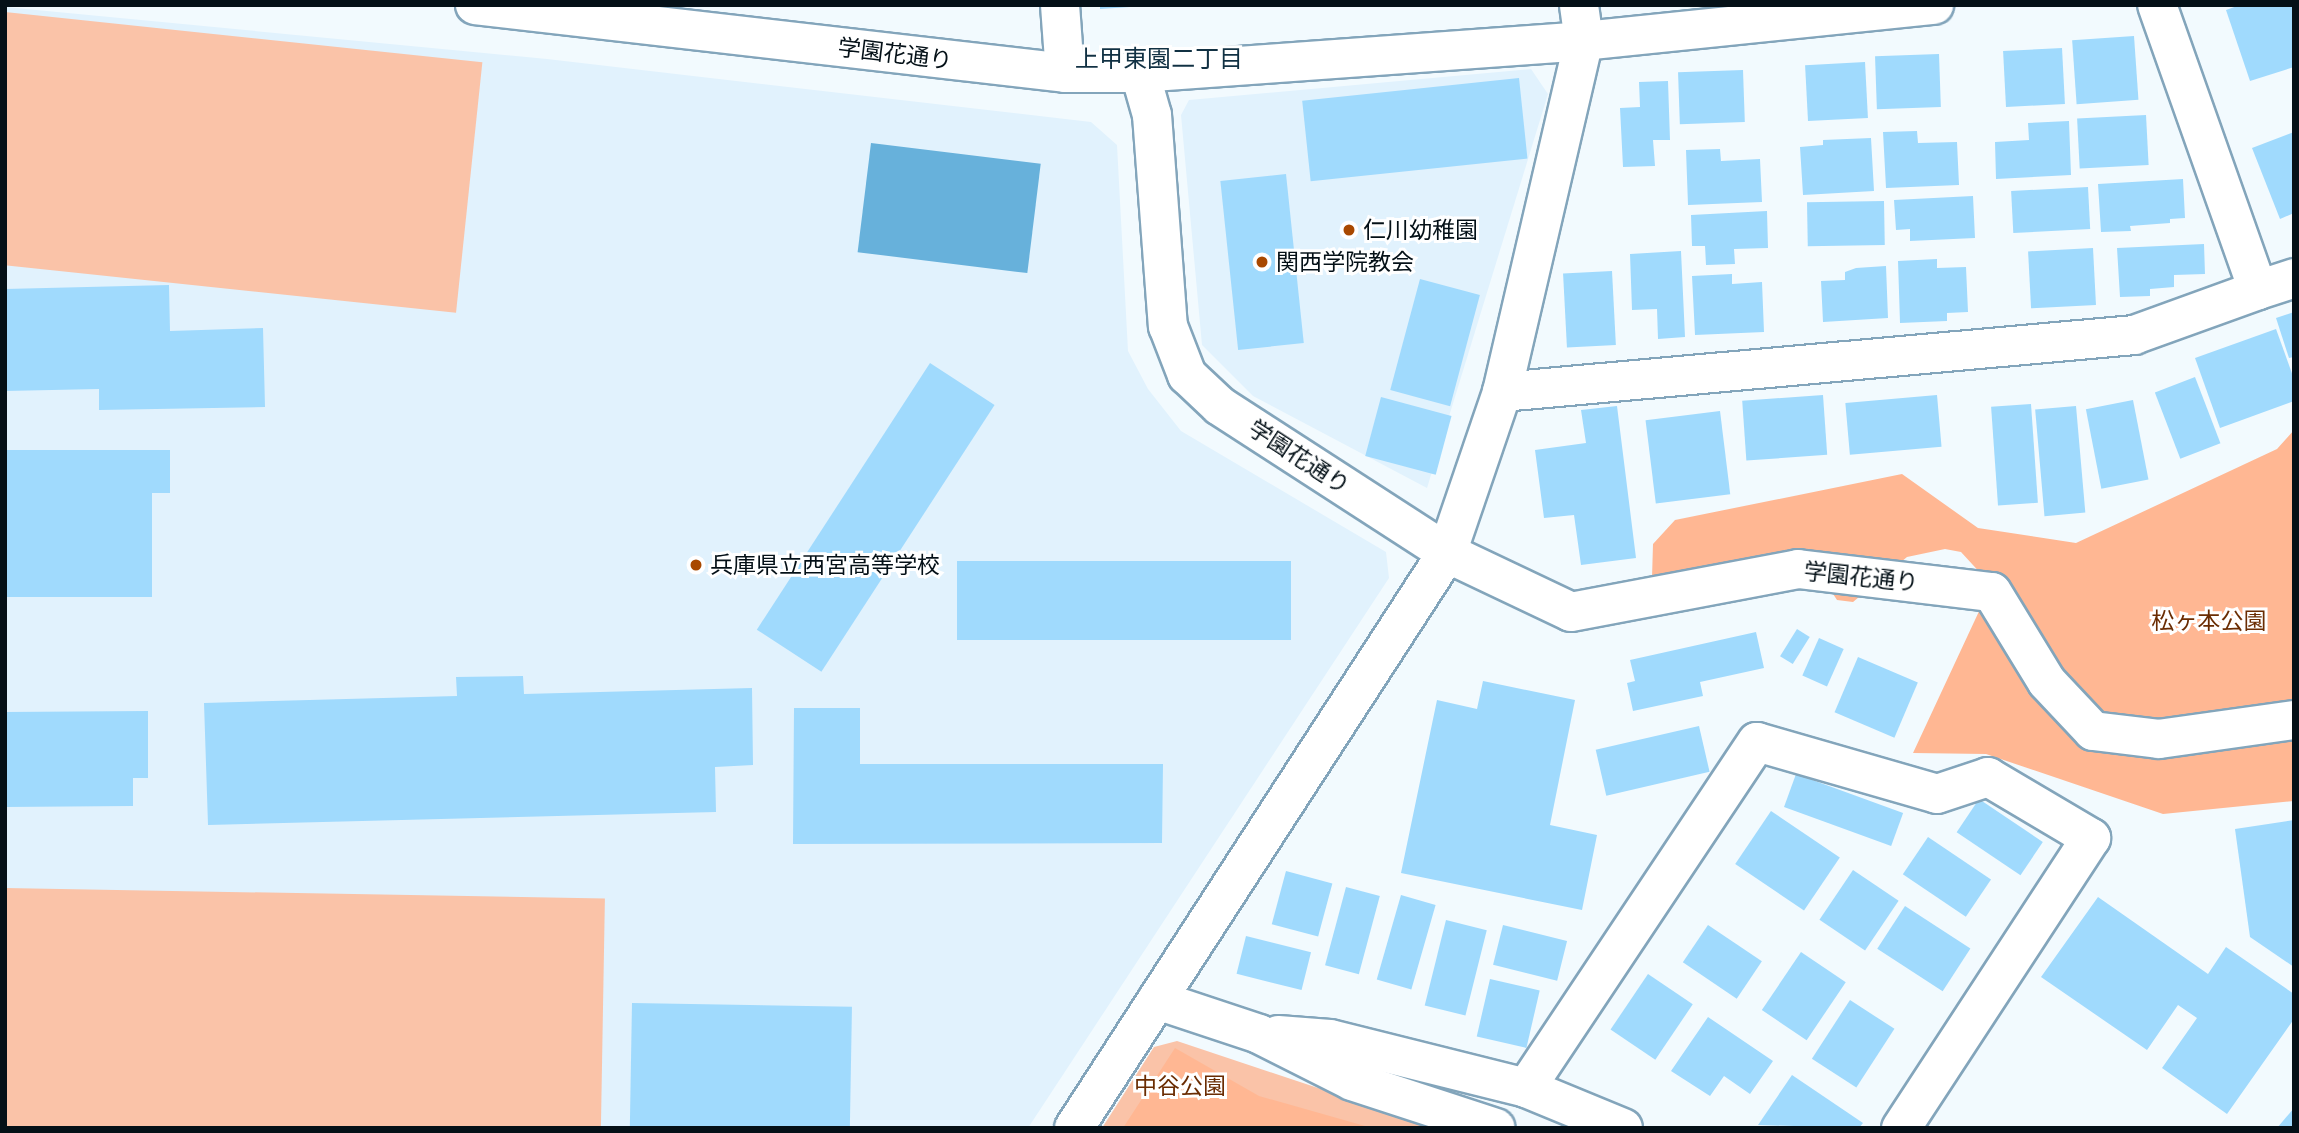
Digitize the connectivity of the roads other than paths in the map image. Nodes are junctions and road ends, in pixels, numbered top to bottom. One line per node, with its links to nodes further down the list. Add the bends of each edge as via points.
1 (475, 5): 6 (street, 学園花通り)
2 (1059, 5): 6 (street)
3 (1934, 5): 5 (street)
4 (2157, 5): 9 (street)
5 (1581, 23): 7 (street); 10 (street)
6 (1065, 73): 7 (street, 学園花通り)
7 (1140, 73): 11 (street, 学園花通り, via 1152,115 1168,327 1187,375 1220,406)
8 (2294, 278): 9 (street)
9 (2258, 290): 10 (street, via 2134,335)
10 (1502, 392): 11 (street)
11 (1447, 553): 12 (street, 学園花通り, via 1571,612 1798,569 1992,592 2047,682 2093,731 2159,739); 13 (street)
12 (2294, 720)
13 (1157, 1000): 14 (street); 16 (street)
14 (1259, 1034): 15 (street, via 1330,1039); 17 (street, via 1352,1081)
15 (1526, 1088): 18 (street); 19 (street, via 1757,742 1937,794 1987,777 2091,838)
16 (1074, 1128)
17 (1496, 1128)
18 (1623, 1128)
19 (1901, 1128)

